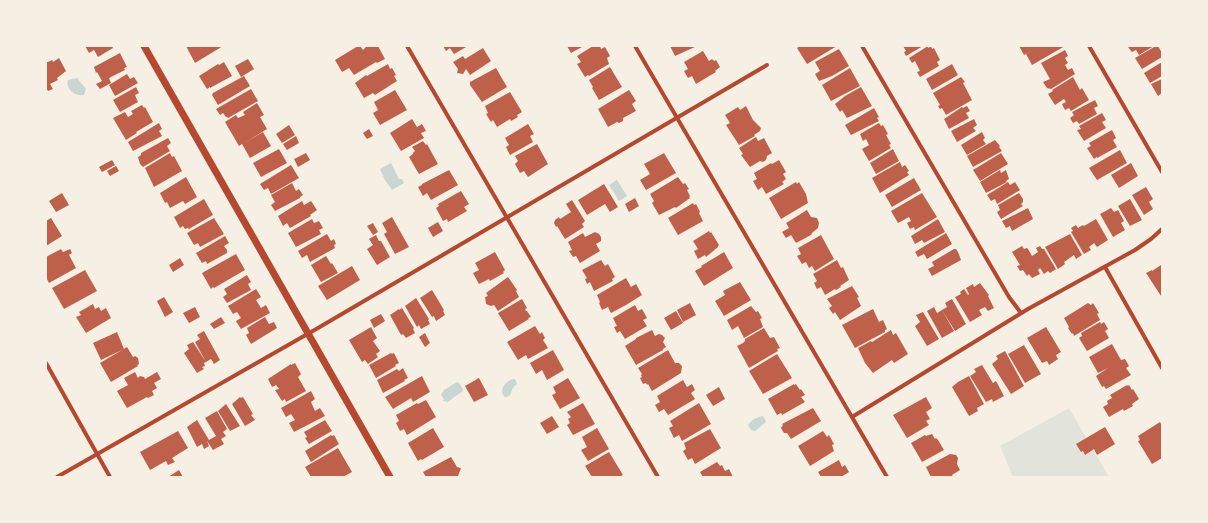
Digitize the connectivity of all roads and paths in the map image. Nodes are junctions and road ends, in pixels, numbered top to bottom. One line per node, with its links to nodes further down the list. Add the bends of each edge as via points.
1 (144, 46): 14 (street)
2 (407, 46): 10 (street)
3 (635, 46): 7 (street)
4 (862, 46): 13 (street, via 1009,297)
5 (1089, 46): 8 (street)
6 (767, 66): 7 (street)
7 (677, 118): 10 (street); 17 (street)
8 (1161, 166): 9 (street)
9 (1162, 172)
10 (507, 217): 14 (street); 22 (street)
11 (1162, 229): 12 (street, via 1151,239)
12 (1105, 266): 13 (street); 16 (street)
13 (1021, 313): 17 (street)
14 (308, 333): 18 (street); 21 (street)
15 (46, 363): 18 (street)
16 (1162, 368)
17 (852, 417): 23 (street)
18 (97, 454): 19 (street); 20 (street)
19 (57, 477)
20 (110, 477)
21 (390, 477)
22 (658, 477)
23 (887, 477)

